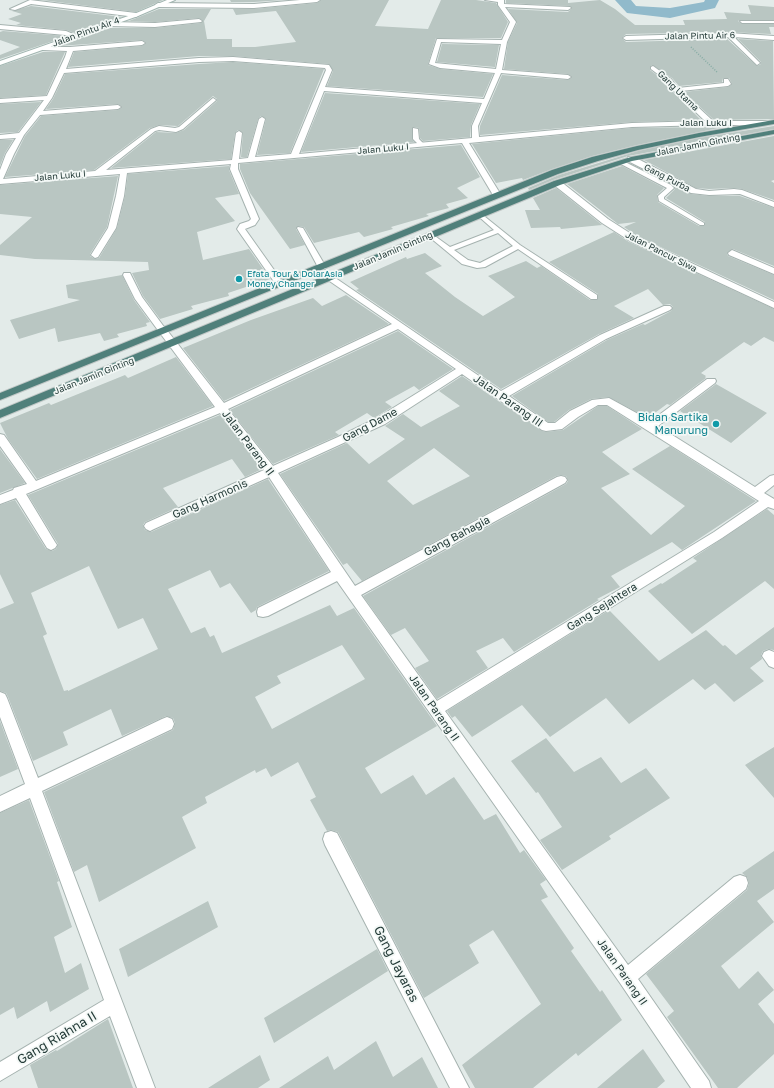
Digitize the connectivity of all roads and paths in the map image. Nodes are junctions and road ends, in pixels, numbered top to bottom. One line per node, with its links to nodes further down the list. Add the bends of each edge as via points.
1 (172, 0): 7 (street, Jalan Pintu Air 4)
2 (225, 0): 8 (street)
3 (317, 0): 8 (street, via 254,6)
4 (488, 0): 6 (street)
5 (33, 1): 10 (street); 11 (street)
6 (501, 2): 9 (street); 24 (street, via 513,22)
7 (158, 5): 8 (street); 11 (street, Jalan Pintu Air 4)
8 (218, 6)
9 (568, 8)
10 (13, 9)
11 (136, 15): 15 (street, Jalan Pintu Air 4)
12 (199, 21): 15 (street, via 156,25)
13 (742, 22): 14 (lane)
14 (774, 22)
15 (109, 24): 20 (street, Jalan Pintu Air 4)
16 (0, 26): 17 (street)
17 (8, 27): 18 (street); 20 (street)
18 (0, 30)
19 (729, 35): 21 (street, Jalan Pintu Air 6); 23 (street, Jalan Pintu Air 6); 29 (street)
20 (75, 36): 26 (street, Jalan Pintu Air 4)
21 (681, 37): 22 (street, Jalan Pintu Air 6); 34 (path)
22 (626, 38)
23 (774, 38)
24 (504, 42): 32 (street); 32 (street, via 439,40 432,64)
25 (142, 43): 27 (street)
26 (43, 48): 27 (street); 28 (street, Jalan Pintu Air 4)
27 (70, 49): 31 (street)
28 (0, 63)
29 (757, 64)
30 (653, 68): 36 (street, Gang Utama, via 669,80)
31 (62, 71): 35 (street, via 244,59 327,66 329,70); 37 (street)
32 (498, 71): 33 (street); 40 (street)
33 (568, 78)
34 (726, 80): 36 (street, via 726,85)
35 (321, 89): 40 (street); 55 (street)
36 (676, 90): 44 (street, Gang Utama)
37 (49, 98): 39 (street); 42 (street)
38 (213, 100): 61 (street, via 181,128 153,130)
39 (0, 101)
40 (485, 101): 52 (street, via 474,126)
41 (118, 107): 42 (street)
42 (37, 113): 50 (street)
43 (262, 119): 56 (street)
44 (711, 122): 45 (street, Jalan Luku I); 47 (street, Gang Utama); 52 (street, Jalan Luku I, via 638,125)
45 (770, 122): 47 (highway, Jalan Jamin Ginting)
46 (415, 129): 54 (lane, via 416,139)
47 (720, 131): 64 (highway, Jalan Jamin Ginting, via 595,159)
48 (774, 132): 57 (highway, Jalan Jamin Ginting)
49 (239, 133): 58 (street)
50 (21, 135): 51 (street); 62 (street)
51 (0, 137)
52 (476, 139): 53 (street, Jalan Luku I)
53 (464, 140): 54 (street, Jalan Luku I); 64 (street)
54 (422, 145): 55 (street, Jalan Luku I)
55 (294, 156): 56 (street, Jalan Luku I)
56 (251, 159): 58 (street, Jalan Luku I)
57 (631, 159): 59 (highway, Jalan Jamin Ginting); 65 (street, Gang Purba, via 694,191 742,192)
58 (234, 161): 60 (street, Jalan Luku I); 79 (street, via 235,175 255,219 241,229)
59 (621, 162): 63 (highway, Jalan Jamin Ginting); 67 (lane, via 669,186 671,188 661,196 661,200)
60 (124, 170): 61 (street, Jalan Luku I); 74 (street, via 112,228)
61 (98, 173): 62 (street, Jalan Luku I)
62 (0, 180)
63 (558, 183): 66 (highway, Jalan Jamin Ginting); 81 (street, Jalan Pancur Siwa, via 605,221 633,239)
64 (497, 195): 75 (highway, Jalan Jamin Ginting)
65 (774, 205)
66 (480, 214): 69 (lane); 70 (highway, Jalan Jamin Ginting)
67 (702, 224)
68 (300, 228): 75 (lane)
69 (499, 230): 71 (lane); 72 (lane)
70 (430, 236): 72 (lane); 78 (highway, Jalan Jamin Ginting)
71 (518, 246): 72 (lane, via 477,266 464,262); 80 (lane)
72 (449, 250)
73 (732, 253): 76 (street)
74 (95, 255)
75 (322, 267): 79 (highway, Jalan Jamin Ginting)
76 (774, 271)
77 (127, 275): 84 (lane, via 138,297)
78 (331, 278): 83 (street, Jalan Parang III); 85 (highway, Jalan Jamin Ginting)
79 (280, 284): 84 (highway, Jalan Jamin Ginting)
80 (594, 297)
81 (774, 305)
82 (667, 308): 88 (street, via 603,337)
83 (398, 325): 86 (street, Jalan Parang III); 90 (street)
84 (163, 330): 85 (street, Jalan Parang II); 89 (highway, Jalan Jamin Ginting)
85 (172, 343): 90 (street, Jalan Parang II); 91 (highway, Jalan Jamin Ginting)
86 (463, 369): 88 (street, Jalan Parang III); 94 (street, Gang Dame, via 381,421)
87 (711, 381): 92 (street)
88 (501, 396): 92 (street, Jalan Parang III, via 546,427 555,427 596,402 605,400)
89 (0, 397)
90 (222, 408): 94 (street, Jalan Parang II); 97 (street)
91 (0, 414)
92 (651, 426): 99 (street, Jalan Parang III)
93 (0, 438): 97 (street)
94 (270, 472): 102 (street, Gang Harmonis); 104 (street, Jalan Parang II)
95 (774, 479): 99 (street)
96 (561, 480): 105 (street, Gang Bahagia)
97 (34, 485): 98 (street)
98 (18, 492): 100 (street); 103 (street)
99 (756, 494): 101 (street, Jalan Parang III)
100 (0, 500)
101 (771, 503): 108 (street, Gang Sejahtera)
102 (150, 526)
103 (51, 545)
104 (340, 574): 105 (street, Jalan Parang II); 106 (street)
105 (353, 593): 108 (street, Jalan Parang II)
106 (263, 612)
107 (0, 698): 110 (street)
108 (435, 710): 114 (street, Jalan Parang II)
109 (167, 724): 110 (street)
110 (35, 788): 111 (street); 115 (street)
111 (0, 804)
112 (331, 840): 118 (street, Gang Jayaras)
113 (740, 883): 114 (street)
114 (626, 977): 119 (street, Jalan Parang II)
115 (114, 1004): 116 (street, Gang Riahna II); 117 (street)
116 (0, 1072)
117 (146, 1088)
118 (460, 1088)
119 (702, 1088)

